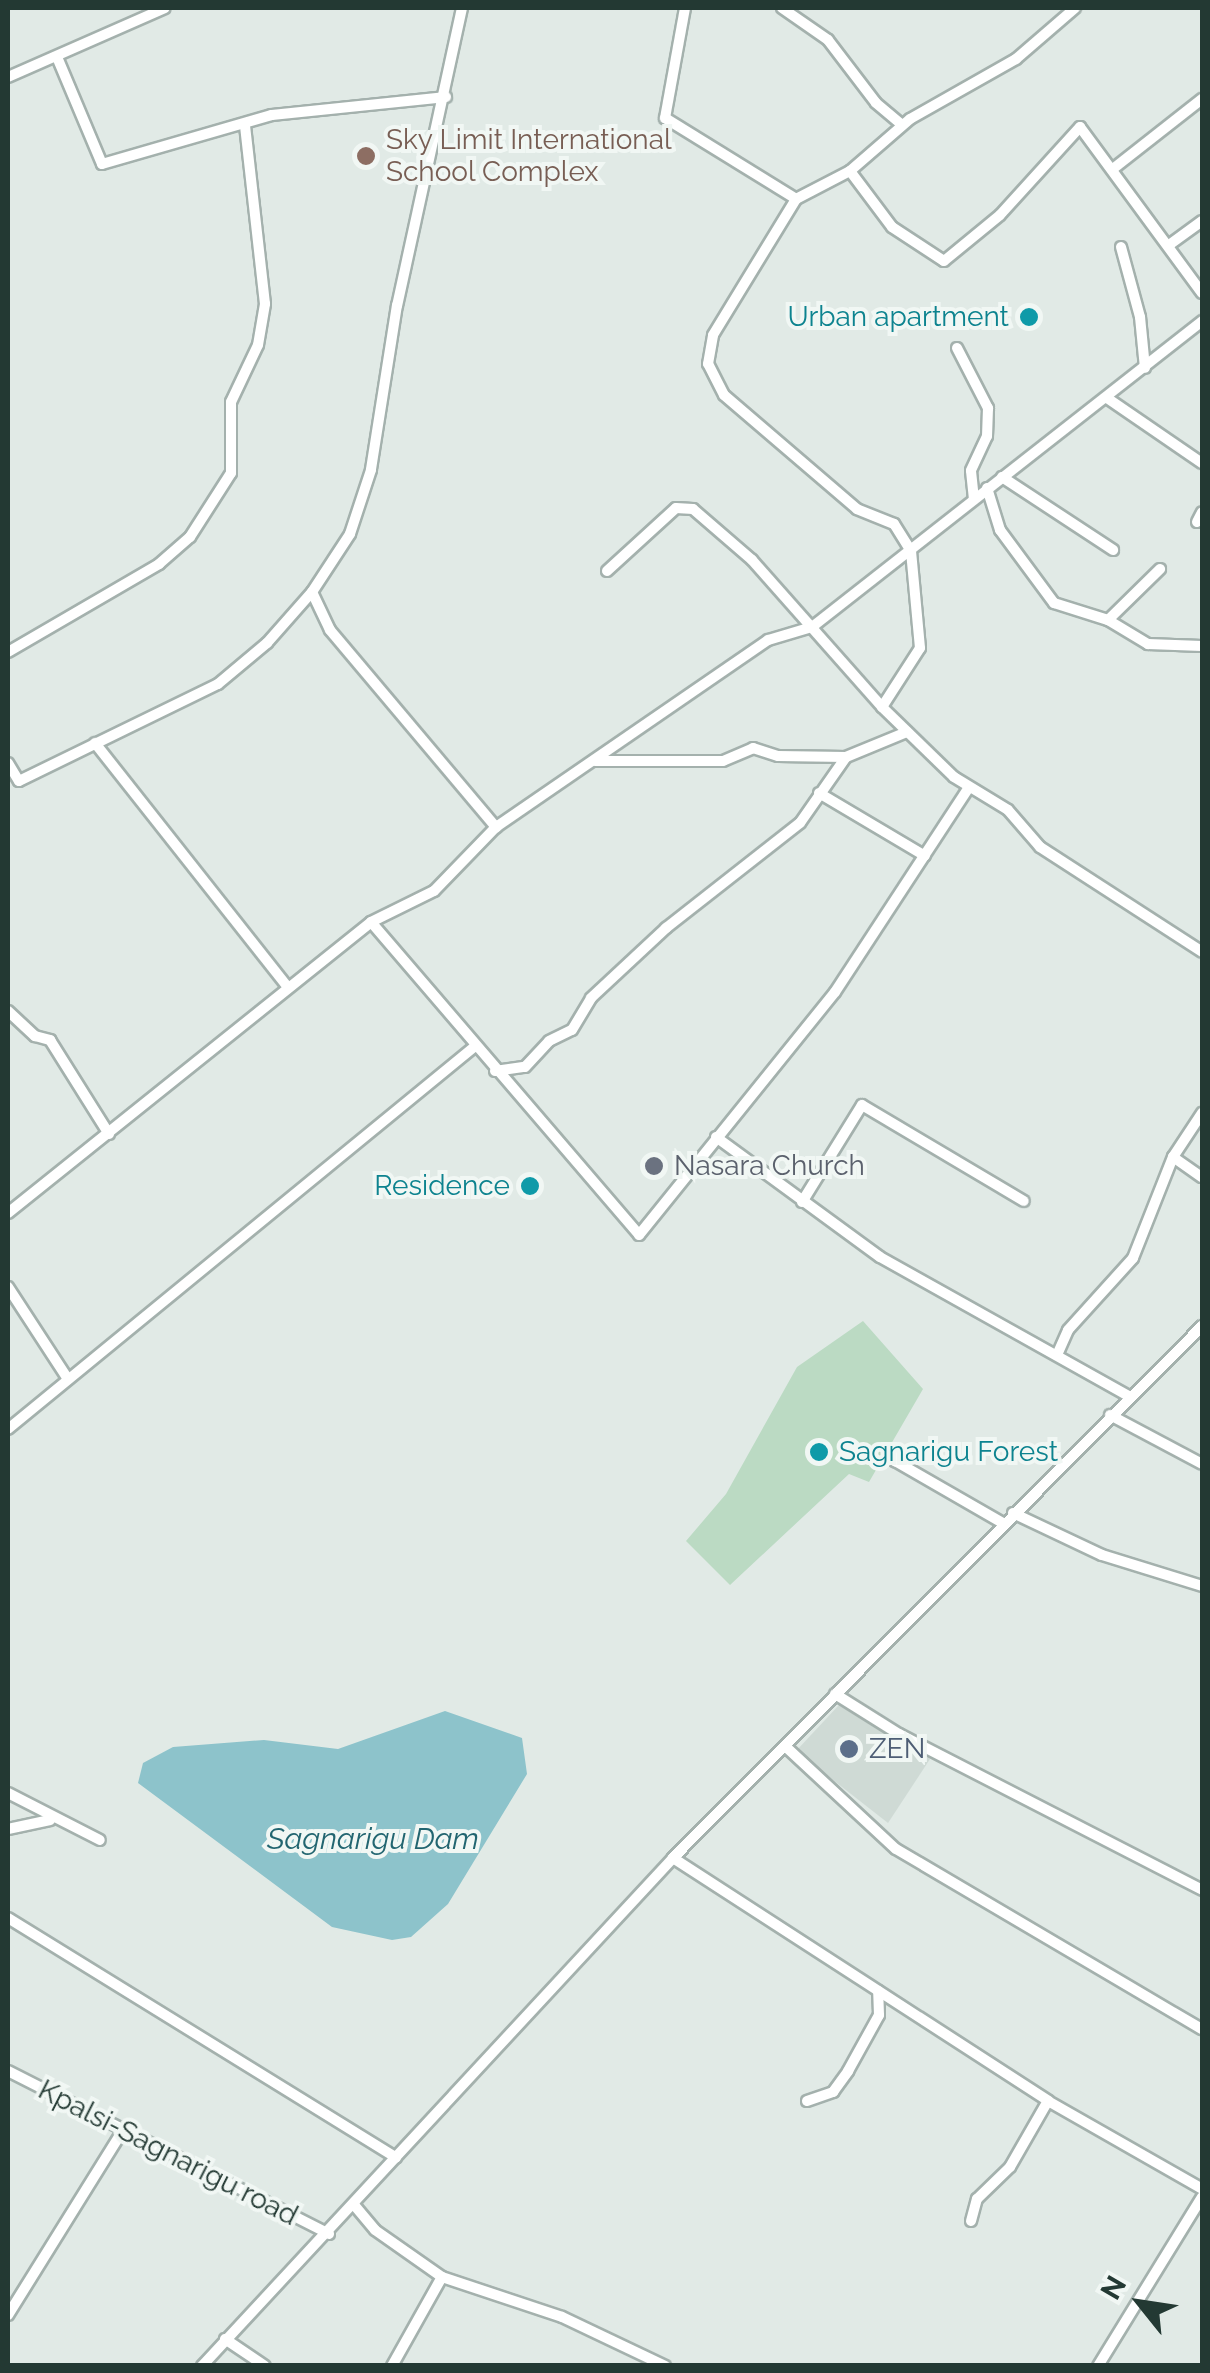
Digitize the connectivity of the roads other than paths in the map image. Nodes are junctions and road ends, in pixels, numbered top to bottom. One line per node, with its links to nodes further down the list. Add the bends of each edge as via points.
1 (165, 8): 6 (street)
2 (462, 8): 8 (street)
3 (684, 8): 14 (street, via 666,118)
4 (782, 8): 10 (street, via 828,40 876,103)
5 (1076, 8): 10 (street, via 1016,59)
6 (57, 57): 7 (street); 11 (street, via 102,164)
7 (9, 75)
8 (446, 97): 11 (street, via 272,114); 31 (street, via 397,305 366,488 343,548)
9 (1202, 99): 12 (street)
10 (901, 124): 13 (street)
11 (245, 128): 35 (street, via 264,304 258,345 232,402 227,481 190,538 159,564)
12 (1114, 168): 13 (street, via 1084,129 1075,128 1000,215 944,260 892,227); 16 (street)
13 (850, 171): 14 (street)
14 (796, 199): 28 (street, via 714,335 708,364 713,382 857,509 894,524)
15 (1202, 221): 16 (street)
16 (1169, 245): 18 (street)
17 (1121, 246): 21 (street, via 1140,317)
18 (1202, 293)
19 (1202, 322): 21 (street)
20 (957, 348): 26 (street, via 988,408 987,436 970,471)
21 (1144, 368): 22 (street)
22 (1106, 398): 23 (street); 24 (street)
23 (1202, 462)
24 (1002, 477): 25 (street); 27 (street)
25 (987, 488): 26 (street); 32 (street, via 1000,530 1054,603)
26 (974, 499): 28 (street)
27 (1112, 550)
28 (912, 551): 33 (street); 36 (street, via 920,648)
29 (1160, 569): 32 (street)
30 (607, 571): 33 (street, via 676,508 688,507 752,560)
31 (312, 592): 38 (street, via 226,678); 46 (street, via 330,630)
32 (1108, 620): 34 (street, via 1148,644)
33 (812, 627): 36 (street); 40 (street, via 768,640)
34 (1202, 646)
35 (8, 652)
36 (882, 707): 37 (street)
37 (907, 732): 39 (street); 44 (street)
38 (95, 743): 42 (street); 50 (street)
39 (846, 756): 40 (street, via 778,756 752,748 724,762); 45 (street)
40 (594, 760): 46 (street)
41 (8, 762): 42 (street)
42 (19, 780): 43 (street)
43 (8, 788)
44 (968, 789): 47 (street); 49 (street, via 1008,810 1040,847)
45 (819, 793): 47 (street); 53 (street, via 800,823 591,998 572,1030 548,1041 524,1066)
46 (496, 827): 48 (street, via 434,892)
47 (924, 856): 56 (street, via 834,992)
48 (371, 922): 50 (street); 52 (street)
49 (1202, 952)
50 (288, 987): 55 (street)
51 (8, 1011): 55 (street, via 50,1040)
52 (474, 1048): 53 (street); 65 (street)
53 (495, 1071): 56 (street, via 639,1235)
54 (1202, 1113): 57 (street)
55 (109, 1134): 61 (street)
56 (716, 1137): 60 (street)
57 (1173, 1158): 58 (street); 64 (street, via 1132,1258 1068,1330)
58 (1202, 1177)
59 (1024, 1201): 60 (street, via 862,1105)
60 (802, 1202): 64 (street, via 880,1257)
61 (8, 1213)
62 (8, 1287): 65 (street)
63 (1202, 1326): 66 (street)
64 (1056, 1355): 66 (street)
65 (68, 1378): 68 (street)
66 (1129, 1396): 67 (street)
67 (1110, 1415): 70 (street); 71 (street)
68 (8, 1429)
69 (891, 1449): 72 (street, via 895,1461)
70 (1202, 1464)
71 (1013, 1513): 72 (street); 73 (street, via 1102,1554)
72 (1004, 1523): 74 (street)
73 (1202, 1586)
74 (836, 1694): 75 (street); 81 (street, via 899,1734)
75 (785, 1746): 80 (street); 84 (street, via 896,1849)
76 (8, 1793): 77 (street)
77 (61, 1821): 78 (street, via 38,1818); 79 (street)
78 (8, 1829)
79 (100, 1840)
80 (673, 1858): 83 (street); 89 (street)
81 (1202, 1890)
82 (8, 1918): 89 (street)
83 (878, 1992): 86 (street, via 879,2016 848,2071 832,2092); 87 (street)
84 (1202, 2028)
85 (8, 2072): 88 (street, Kpalsi-Sagnarigu road)
86 (807, 2101)
87 (1048, 2101): 90 (street); 92 (street, via 1010,2167 977,2199)
88 (123, 2130): 93 (street, Kpalsi-Sagnarigu road); 95 (street)
89 (396, 2158): 91 (street)
90 (1202, 2193): 102 (street)
91 (355, 2206): 93 (street); 94 (street, via 374,2230)
92 (971, 2221)
93 (329, 2234): 96 (street)
94 (442, 2277): 97 (street, via 562,2317); 100 (street)
95 (8, 2314)
96 (225, 2339): 98 (street); 99 (street)
97 (648, 2363): 101 (street)
98 (202, 2366)
99 (265, 2366)
100 (392, 2366)
101 (665, 2366)
102 (1098, 2366)

